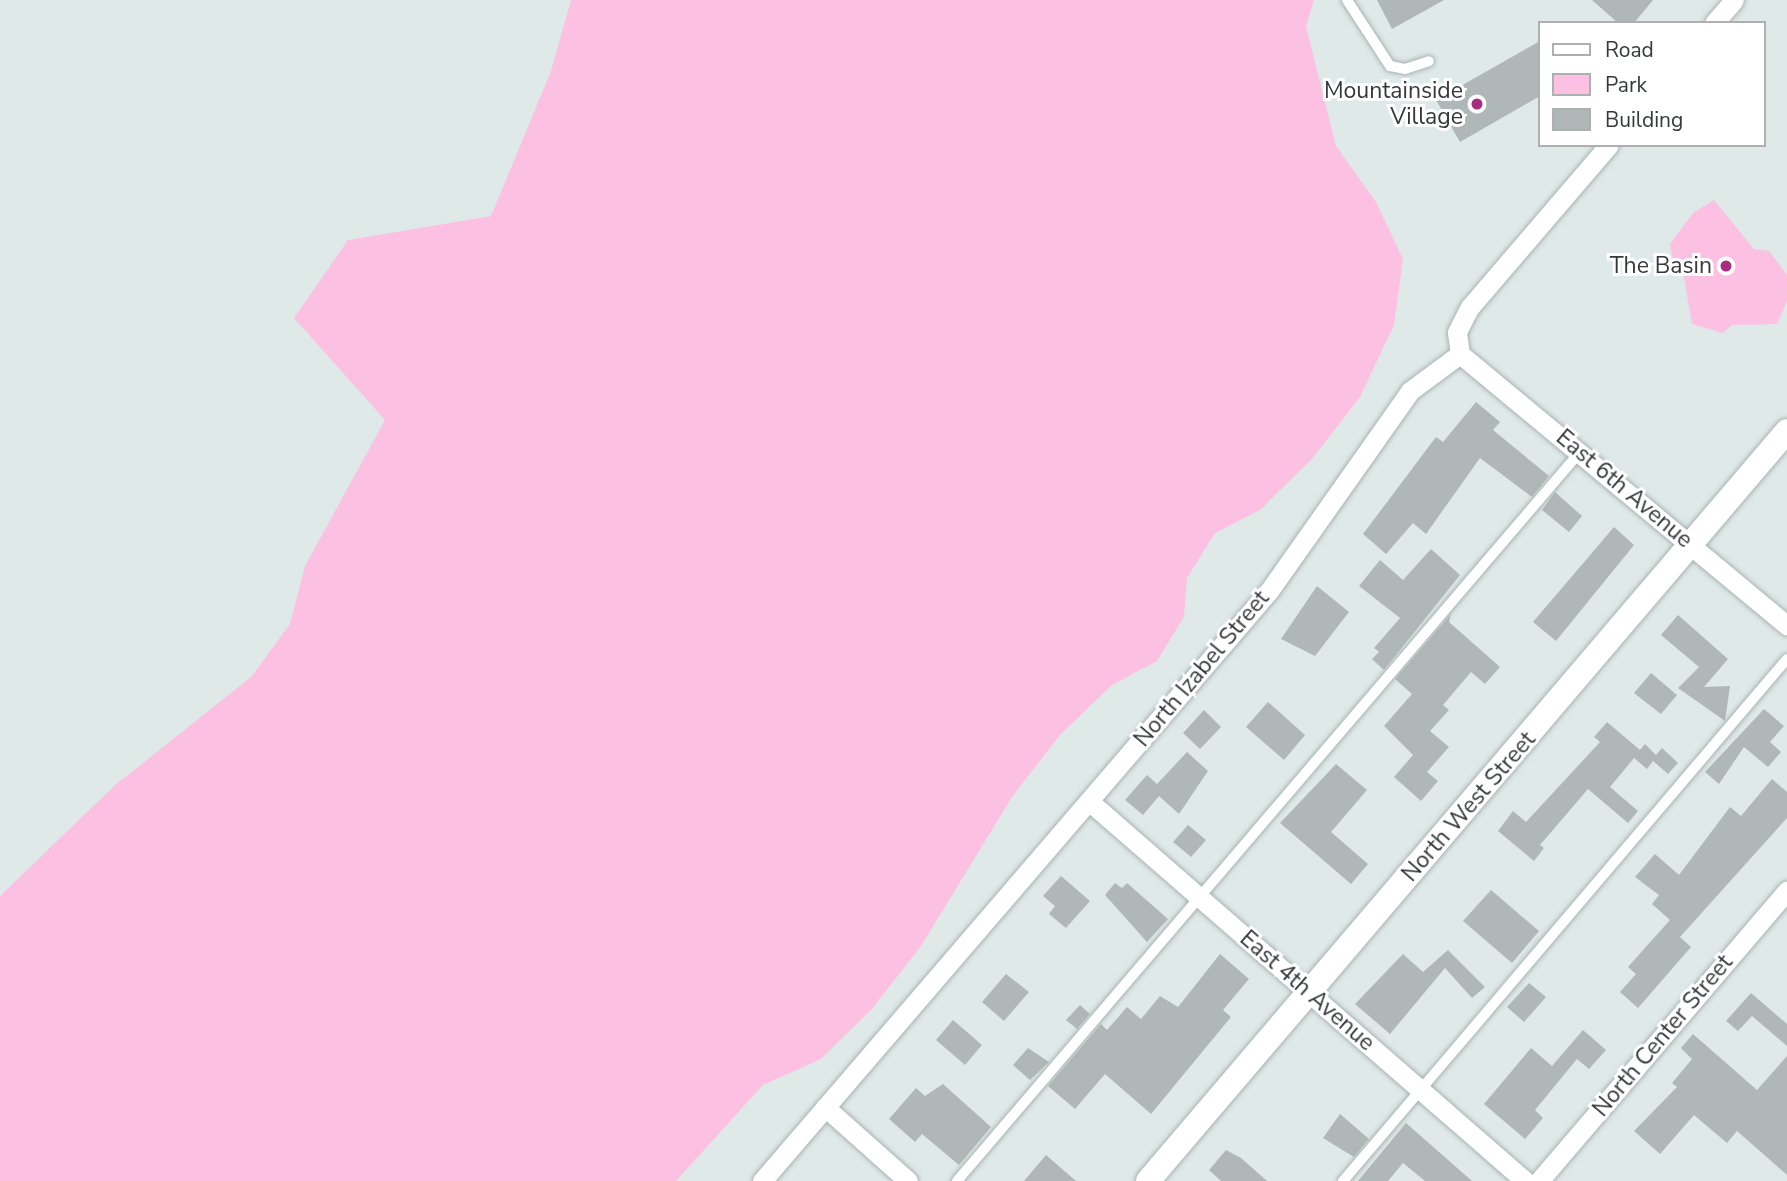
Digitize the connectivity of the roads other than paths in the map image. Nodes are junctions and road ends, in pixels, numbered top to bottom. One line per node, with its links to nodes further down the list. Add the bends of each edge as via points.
1 (1347, 0): 4 (lane, via 1390,66)
2 (1734, 0): 3 (street)
3 (1716, 21)
4 (1429, 61)
5 (1606, 147): 6 (street, via 1470,307 1457,332)
6 (1460, 354): 8 (street, East 6th Avenue); 12 (street, North Izabel Street, via 1410,391 1269,591)
7 (1787, 431): 9 (street, North West Street)
8 (1580, 453): 9 (street, East 6th Avenue); 14 (lane)
9 (1694, 547): 10 (street, East 6th Avenue); 15 (street, North West Street)
10 (1787, 625)
11 (1787, 659): 16 (lane)
12 (1090, 802): 14 (street, East 4th Avenue); 17 (street, North Izabel Street)
13 (1787, 891): 24 (street, North Center Street)
14 (1199, 897): 15 (street, East 4th Avenue); 20 (lane)
15 (1308, 992): 16 (street, East 4th Avenue); 21 (street, North West Street)
16 (1420, 1089): 22 (lane); 23 (street, East 4th Avenue)
17 (825, 1107): 18 (street, North Izabel Street); 19 (street)
18 (762, 1181)
19 (908, 1181)
20 (957, 1181)
21 (1148, 1181)
22 (1343, 1181)
23 (1525, 1181)
24 (1539, 1181)

